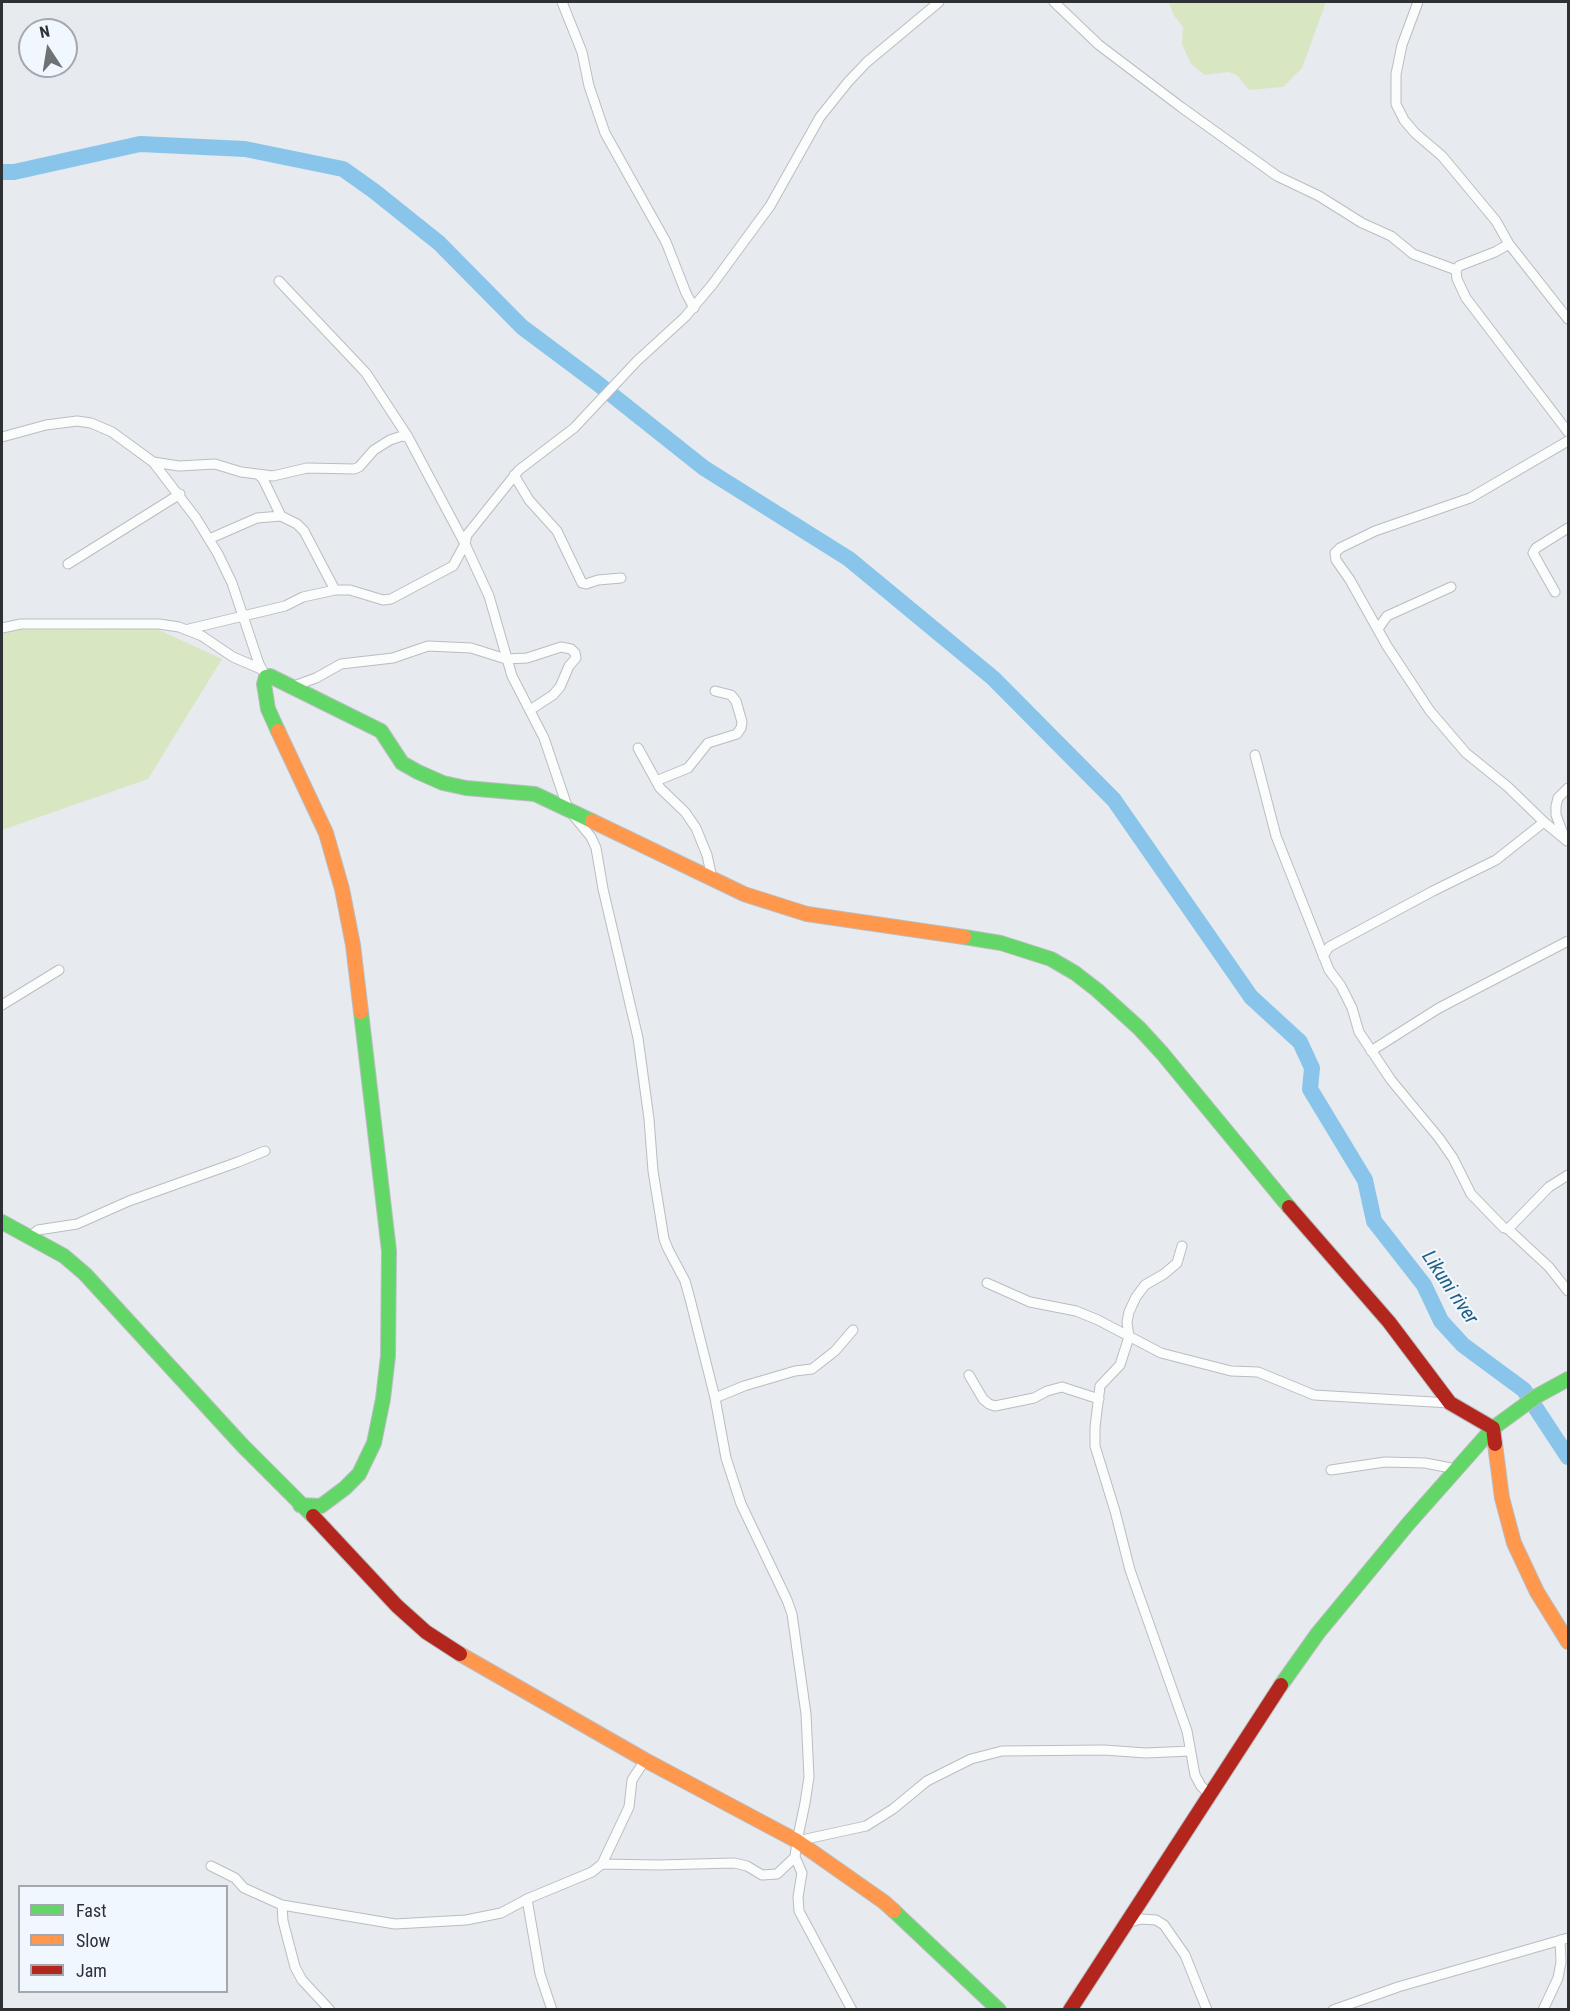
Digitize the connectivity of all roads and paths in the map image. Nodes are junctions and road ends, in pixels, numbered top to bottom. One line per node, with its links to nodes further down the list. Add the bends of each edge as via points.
1 (562, 2): 8 (street, via 582,52 605,133 666,242)
2 (939, 2): 8 (street, via 867,62 820,117 770,206)
3 (1054, 2): 6 (street, via 1099,45 1277,176 1391,236 1413,254)
4 (1418, 2): 5 (street, via 1402,45 1396,74 1396,104 1415,133 1448,163 1496,221)
5 (1509, 244): 6 (street); 9 (street)
6 (1456, 270): 10 (street, via 1466,298)
7 (279, 281): 11 (street, via 366,373)
8 (694, 308): 16 (street, via 574,428)
9 (1569, 319)
10 (1569, 432)
11 (408, 436): 15 (street, via 390,440 354,469 320,467); 21 (street)
12 (2, 437): 14 (street, via 46,424 91,423 112,432)
13 (1569, 441): 30 (street, via 1470,498 1375,531 1336,551 1336,560)
14 (153, 462): 15 (street, via 179,466 215,464); 17 (street)
15 (260, 475): 18 (street)
16 (514, 475): 21 (street, via 467,535); 23 (street, via 529,500 557,531 582,583)
17 (180, 494): 20 (street); 22 (street)
18 (281, 516): 20 (street, via 257,518); 25 (street, via 304,531)
19 (1569, 528): 26 (street, via 1533,552)
20 (209, 539): 27 (street)
21 (465, 544): 25 (street, via 453,566 391,598 383,600 350,590); 31 (street, via 489,596)
22 (68, 564)
23 (621, 578)
24 (1451, 587): 30 (street, via 1387,616)
25 (335, 590): 27 (street)
26 (1556, 592)
27 (244, 617): 29 (street); 32 (street)
28 (4, 624): 29 (street, via 159,624)
29 (189, 629): 32 (street)
30 (1378, 629): 41 (street, via 1415,690 1466,753 1508,786)
31 (506, 659): 33 (street, via 471,648 428,646 393,658 341,664); 35 (street); 35 (street, via 527,658 561,647 575,653 560,687)
32 (264, 673): 33 (street); 67 (street, via 268,709 326,833 342,889 353,945 389,1251 388,1356 374,1443 358,1474 345,1488 321,1506)
33 (294, 686): 40 (street, via 381,731 402,763 418,772 466,788 535,794)
34 (715, 691): 38 (street, via 731,695 736,701 741,728 737,734 708,743 688,768)
35 (530, 710): 40 (street, via 544,738)
36 (638, 748): 38 (street)
37 (1255, 755): 45 (street, via 1276,836)
38 (656, 781): 43 (street, via 696,828)
39 (1569, 788): 42 (street, via 1558,798 1556,806)
40 (568, 809): 43 (street); 61 (street, via 596,848 638,1038 652,1172 664,1239 685,1281)
41 (1544, 822): 42 (street); 45 (street, via 1496,860 1329,947)
42 (1568, 842)
43 (712, 878): 63 (street, via 744,894 807,914 1001,943 1051,959 1075,973 1162,1053 1389,1322)
44 (1569, 941): 48 (street, via 1439,1008)
45 (1323, 956): 48 (street)
46 (59, 970): 47 (street)
47 (2, 1005)
48 (1371, 1051): 52 (street, via 1453,1158 1471,1194)
49 (265, 1150): 53 (street, via 77,1224 38,1230)
50 (1569, 1175): 52 (street, via 1549,1187)
51 (2, 1222): 53 (street)
52 (1508, 1229): 56 (street)
53 (29, 1237): 67 (street, via 64,1256 85,1274)
54 (1182, 1246): 58 (street, via 1177,1263 1145,1285 1136,1297 1127,1322)
55 (987, 1283): 58 (street, via 1030,1302 1076,1311)
56 (1569, 1291)
57 (854, 1330): 61 (street, via 812,1369 744,1386)
58 (1129, 1337): 62 (street, via 1120,1365 1100,1386); 63 (street, via 1161,1353 1231,1371 1258,1372 1314,1395)
59 (969, 1375): 62 (street, via 983,1399 996,1406 1062,1388)
60 (1569, 1379): 64 (street)
61 (715, 1398): 72 (street, via 726,1458 741,1504 788,1600 795,1624 810,1777)
62 (1099, 1399): 69 (street, via 1095,1446 1130,1570 1187,1731)
63 (1450, 1403): 64 (street)
64 (1493, 1428): 65 (street); 68 (street, via 1502,1498 1514,1543 1537,1592)
65 (1456, 1469): 66 (street, via 1425,1462 1385,1462); 71 (street, via 1318,1634)
66 (1331, 1470)
67 (300, 1504): 70 (street, via 426,1632)
68 (1569, 1642)
69 (1190, 1751): 71 (street, via 1200,1786); 72 (street, via 1002,1751 970,1760 927,1781 866,1826)
70 (645, 1760): 72 (street); 74 (street, via 632,1780 629,1807)
71 (1211, 1796): 78 (street)
72 (797, 1840): 73 (street); 85 (street, via 884,1902)
73 (795, 1857): 74 (street, via 777,1874 762,1875 734,1863); 84 (street, via 802,1873 799,1911)
74 (602, 1864): 76 (street, via 592,1872)
75 (211, 1866): 77 (street, via 235,1878 244,1888)
76 (527, 1899): 77 (street, via 501,1913 466,1920 395,1924); 83 (street, via 540,1974)
77 (282, 1905): 82 (street, via 295,1967)
78 (1127, 1923): 86 (street); 87 (street, via 1141,1919 1164,1925 1185,1955)
79 (1564, 1939): 80 (street); 88 (street, via 1398,1987)
80 (1558, 1978): 81 (street); 89 (street)
81 (1569, 1979)
82 (330, 2010)
83 (552, 2010)
84 (852, 2010)
85 (999, 2010)
86 (1070, 2010)
87 (1207, 2010)
88 (1334, 2010)
89 (1543, 2010)

